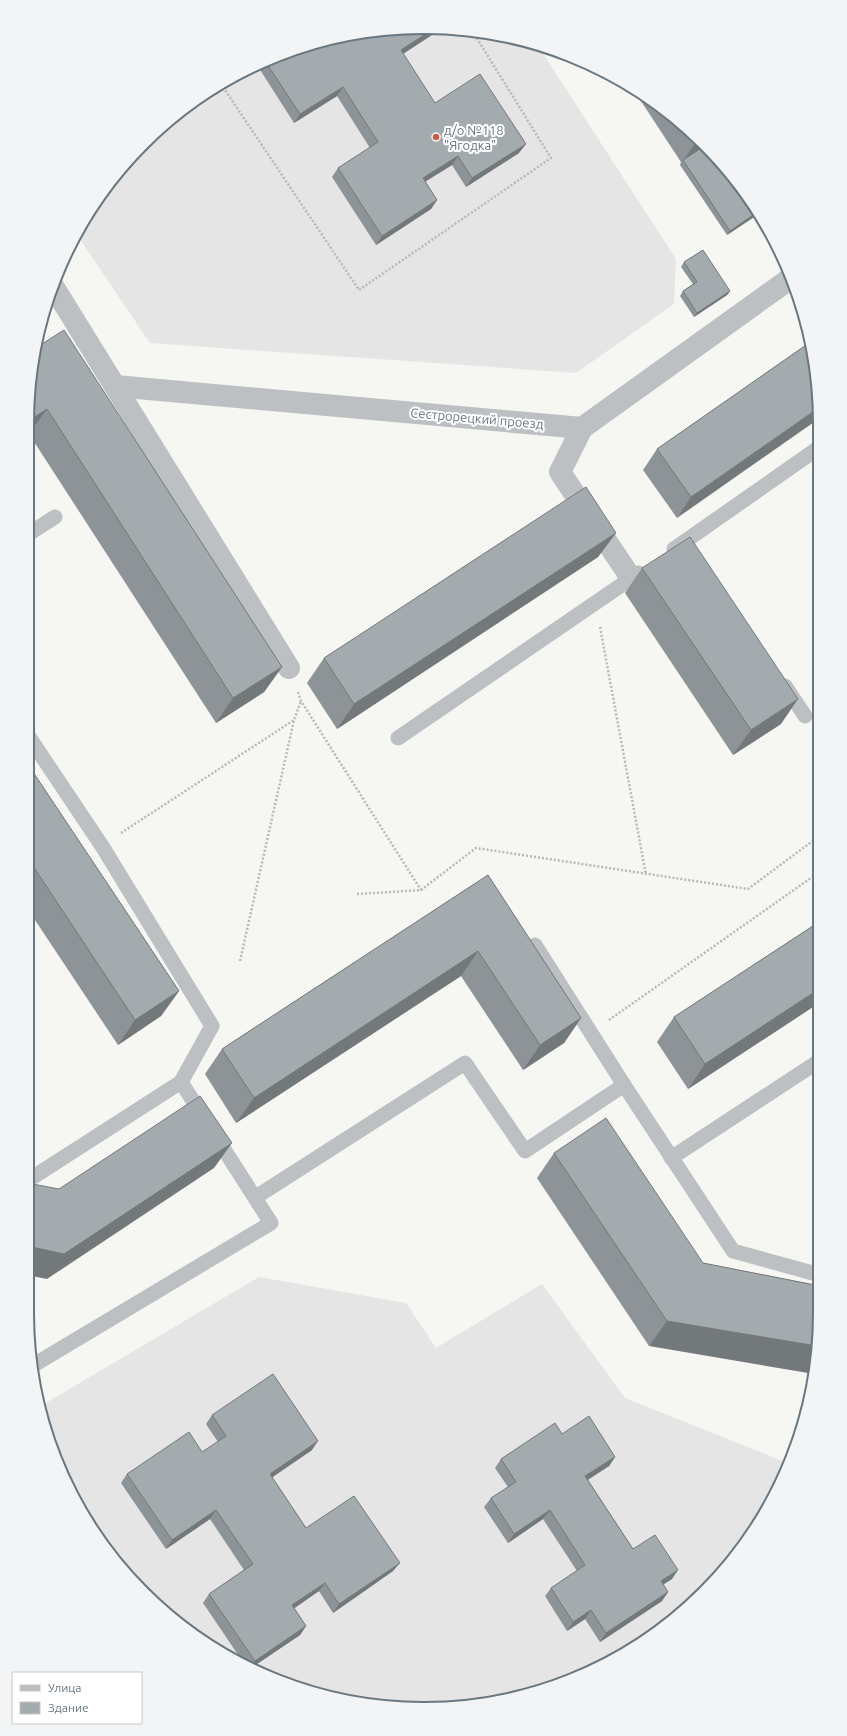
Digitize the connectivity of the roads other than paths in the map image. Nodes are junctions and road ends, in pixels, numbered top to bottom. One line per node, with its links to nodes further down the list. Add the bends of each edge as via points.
1 (786, 282): 4 (street)
2 (57, 293): 3 (street)
3 (115, 386): 4 (street, Сестрорецкий проезд); 13 (street)
4 (582, 428): 12 (street, via 560,472)
5 (813, 452): 8 (lane)
6 (55, 517): 7 (lane)
7 (34, 531)
8 (687, 540): 9 (lane); 10 (lane)
9 (696, 553)
10 (662, 557)
11 (650, 566): 12 (lane)
12 (630, 578): 16 (lane)
13 (289, 668)
14 (778, 677): 15 (lane)
15 (804, 716)
16 (398, 738)
17 (34, 744): 20 (lane, via 102,846 212,1026)
18 (535, 945): 21 (lane)
19 (813, 1064): 22 (lane)
20 (181, 1082): 23 (lane); 24 (lane)
21 (624, 1085): 22 (lane); 24 (lane, via 525,1151 465,1063)
22 (671, 1158): 25 (lane, via 733,1251)
23 (34, 1176)
24 (256, 1197): 26 (lane, via 271,1223)
25 (813, 1273)
26 (37, 1363)

